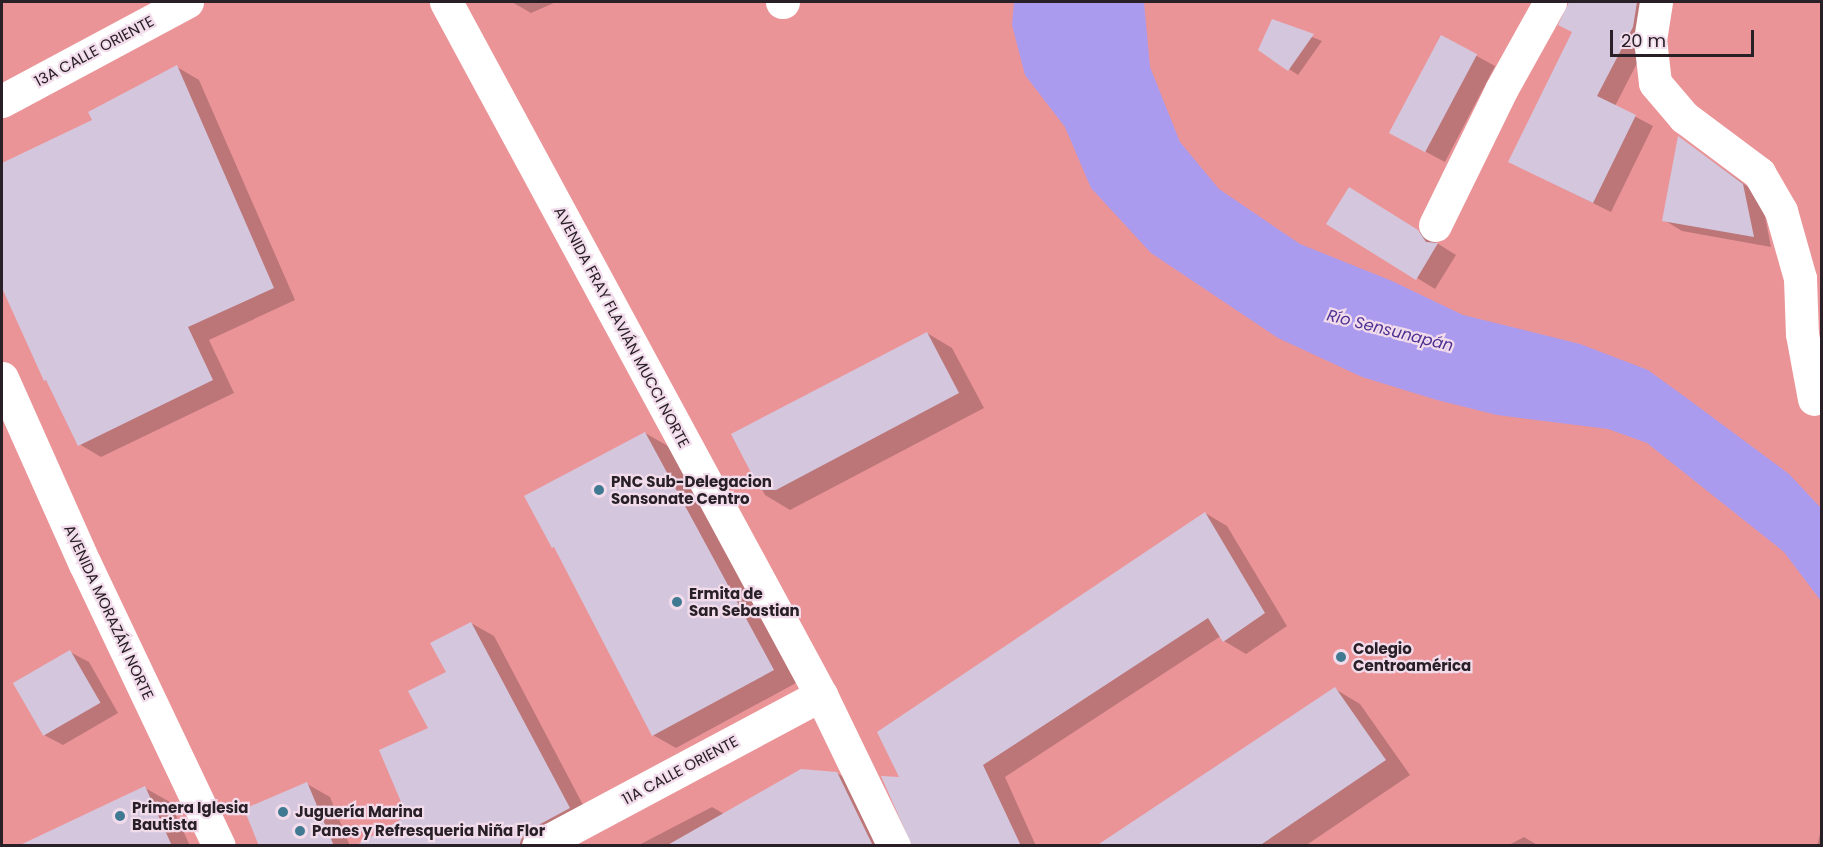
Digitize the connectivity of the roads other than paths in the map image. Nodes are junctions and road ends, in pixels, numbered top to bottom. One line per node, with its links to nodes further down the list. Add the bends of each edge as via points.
1 (186, 2): 5 (main road, 13A CALLE ORIENTE)
2 (446, 2): 9 (main road, AVENIDA FRAY FLAVIÁN MUCCI NORTE)
3 (1550, 2): 6 (main road, via 1501,90)
4 (1656, 2): 8 (main road, via 1650,39 1655,82 1684,117 1759,173 1781,211 1800,278 1803,334)
5 (2, 102)
6 (1435, 225)
7 (2, 378): 10 (main road, AVENIDA MORAZÁN NORTE)
8 (1814, 399)
9 (821, 695): 11 (main road, 11A CALLE ORIENTE); 12 (main road, AVENIDA FRAY FLAVIÁN MUCCI NORTE)
10 (219, 846)
11 (538, 846)
12 (894, 846)

